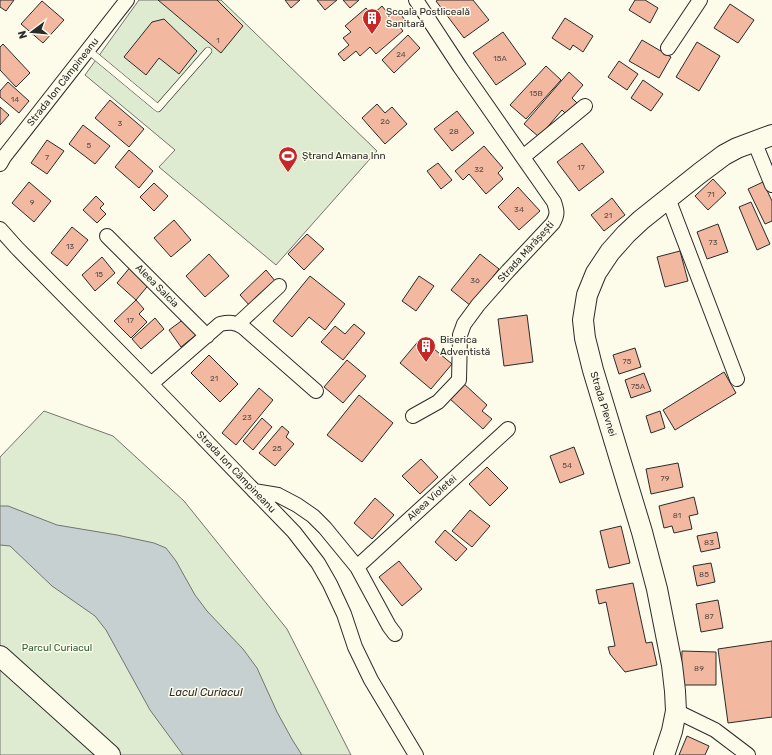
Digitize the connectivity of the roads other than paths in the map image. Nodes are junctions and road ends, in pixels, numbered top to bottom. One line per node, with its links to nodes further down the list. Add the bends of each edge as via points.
1 (127, 0): 5 (street, Strada Ion Câmpineanu)
2 (416, 0): 9 (street, Strada Mărășești)
3 (700, 0): 4 (street)
4 (668, 48)
5 (88, 50): 6 (lane, via 158,108); 10 (street, Strada Ion Câmpineanu)
6 (208, 51)
7 (585, 106): 9 (street)
8 (763, 138): 11 (street); 12 (main road, Strada Plevnei, via 724,155)
9 (522, 158): 21 (street, Strada Mărășești, via 554,202 556,218 464,324 460,335 459,380 438,402)
10 (0, 164)
11 (772, 185)
12 (668, 198): 18 (street); 27 (main road, Strada Plevnei, via 626,234 610,252 596,273 587,295 582,320 593,370 657,589 672,665)
13 (0, 229): 19 (street, Strada Ion Câmpineanu)
14 (107, 236): 17 (street, Aleea Salcia)
15 (279, 286): 16 (street)
16 (238, 324): 17 (street, via 220,324); 20 (street)
17 (207, 336): 19 (street)
18 (737, 380)
19 (152, 384): 23 (street, Strada Ion Câmpineanu)
20 (316, 391)
21 (413, 416)
22 (508, 429): 24 (street, Aleea Violetei)
23 (254, 491): 24 (street, via 278,495 313,516); 29 (street, Strada Ion Câmpineanu, via 294,532 318,563 344,614 355,647 371,680)
24 (356, 567): 25 (street)
25 (395, 634)
26 (0, 656): 28 (main road)
27 (676, 711): 30 (main road, Strada Plevnei); 31 (street, via 715,730)
28 (110, 755)
29 (416, 755)
30 (664, 755)
31 (748, 755)

